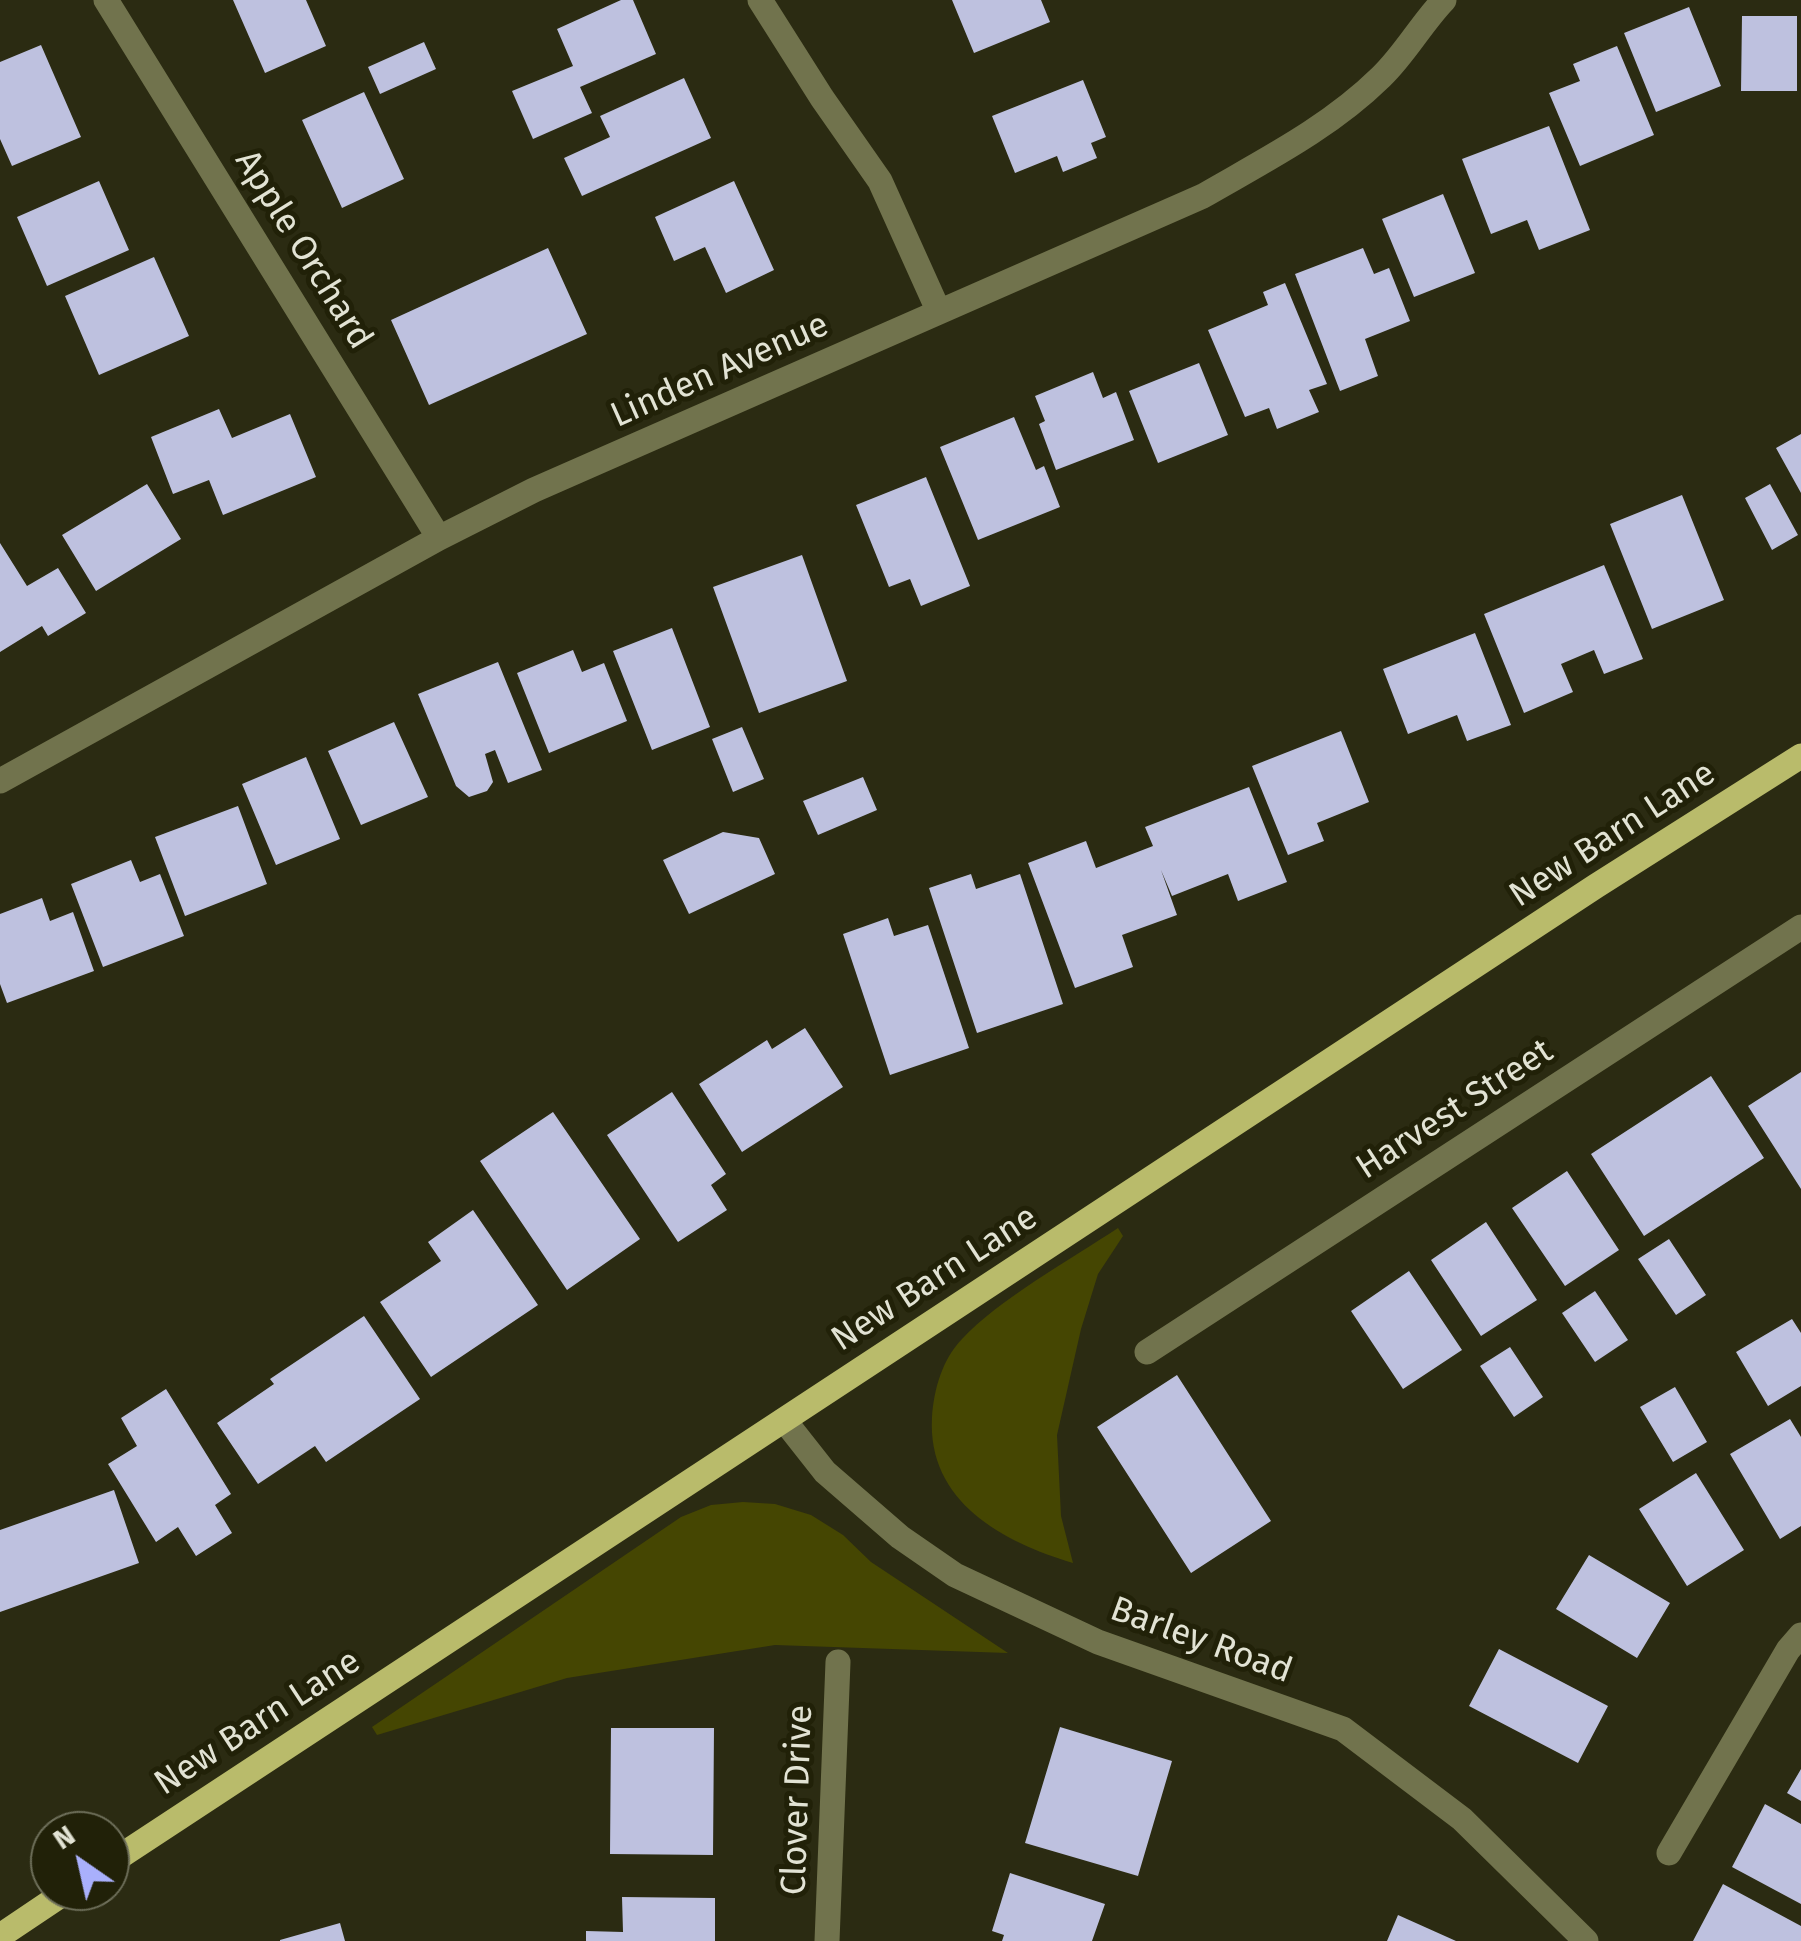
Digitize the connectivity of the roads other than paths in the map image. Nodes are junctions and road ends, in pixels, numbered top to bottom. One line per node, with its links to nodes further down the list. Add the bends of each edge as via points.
1 (106, 0): 5 (street, Apple Orchard)
2 (760, 0): 4 (street, via 880,180)
3 (1444, 0): 4 (street, Linden Avenue, via 1382,76 1308,136 1202,196)
4 (939, 312): 5 (street, Linden Avenue)
5 (439, 538): 7 (street, Linden Avenue)
6 (1801, 756): 10 (main road, New Barn Lane)
7 (0, 781)
8 (1801, 927): 9 (street, Harvest Street)
9 (1147, 1352)
10 (784, 1420): 13 (main road, New Barn Lane); 18 (street, Barley Road, via 824,1472 955,1575 1098,1642 1343,1729 1462,1819)
11 (1801, 1635): 14 (street)
12 (838, 1662): 17 (street, Clover Drive)
13 (130, 1850)
14 (1669, 1854)
15 (37, 1911): 16 (main road)
16 (0, 1936)
17 (828, 1941)
18 (1586, 1941)

